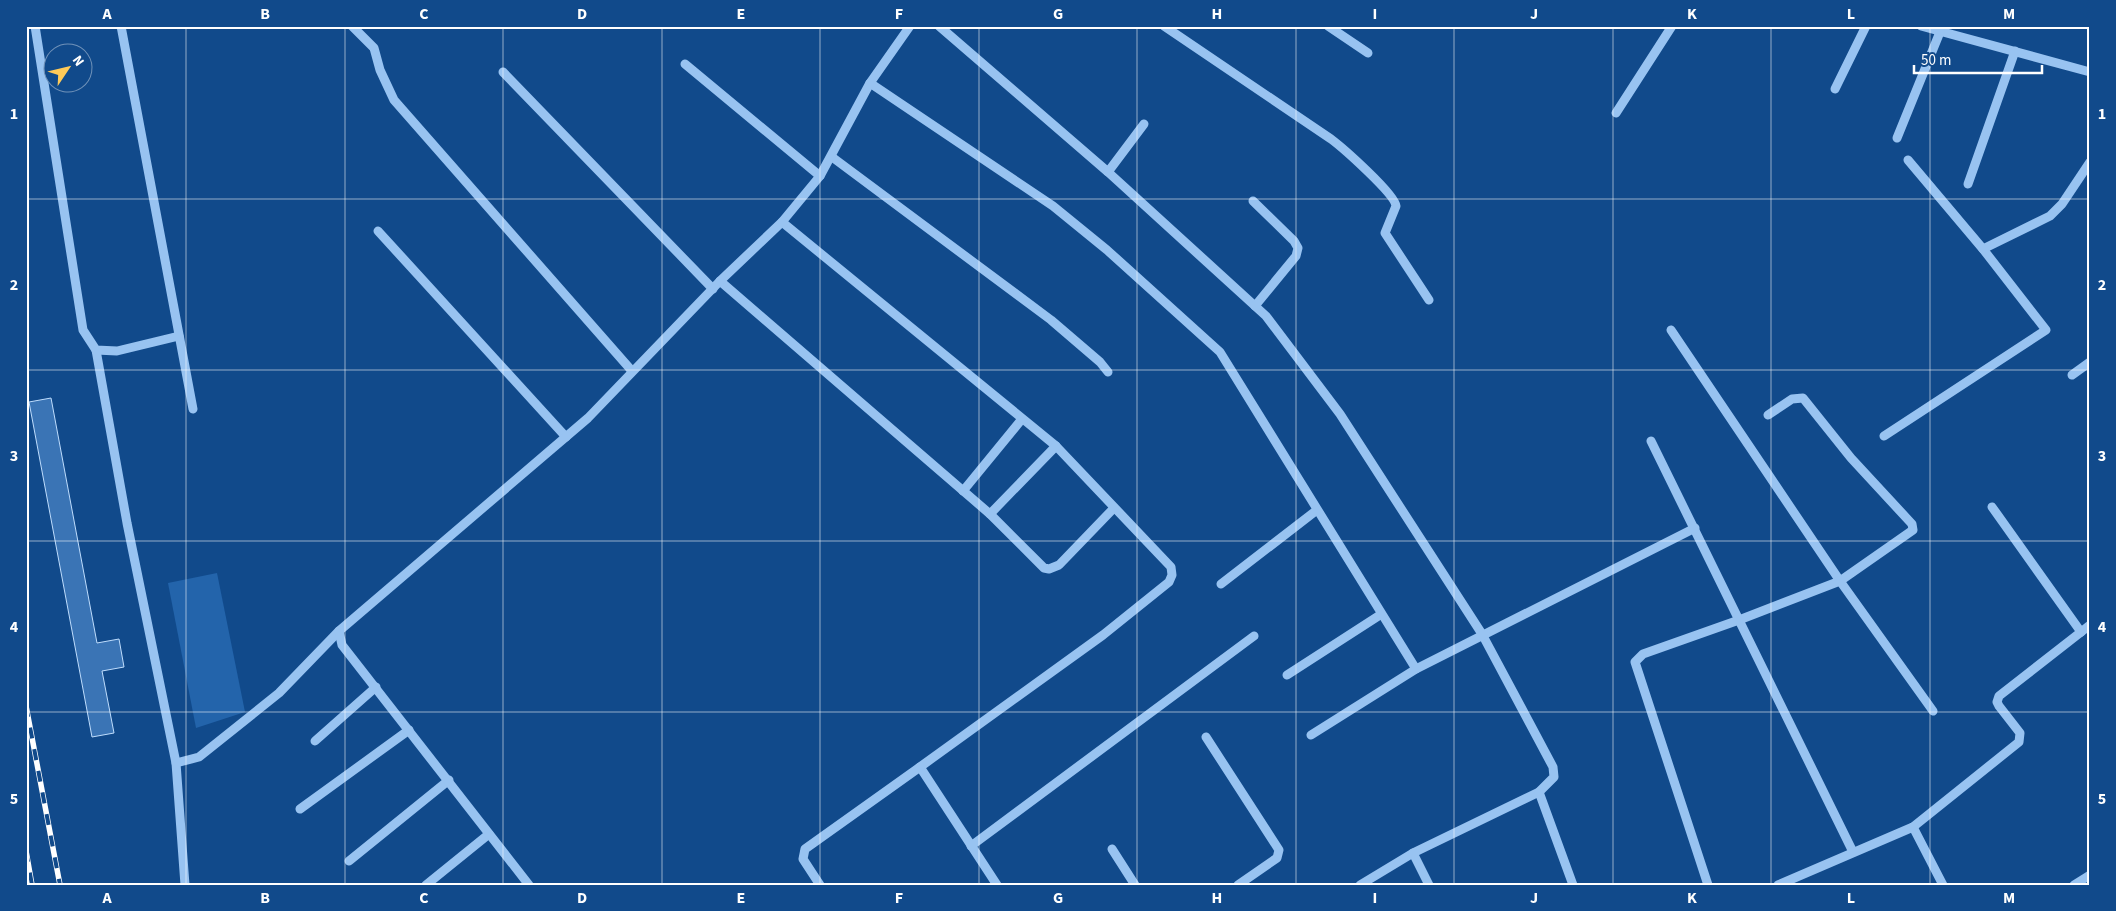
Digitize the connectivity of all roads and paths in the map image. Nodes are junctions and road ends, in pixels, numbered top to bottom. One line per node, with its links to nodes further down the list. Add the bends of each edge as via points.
1 (34, 26): 38 (street, via 83,330)
2 (121, 26): 37 (street)
3 (352, 26): 40 (street, via 374,48 394,100)
4 (910, 26): 17 (street)
5 (939, 26): 25 (street)
6 (1164, 26): 34 (street, via 1331,139 1393,198 1396,206 1386,233)
7 (1328, 26): 13 (street)
8 (1672, 26): 19 (street)
9 (1866, 26): 18 (street)
10 (1921, 26): 11 (street)
11 (1940, 32): 12 (street); 21 (street)
12 (2015, 51): 16 (street); 27 (street)
13 (1368, 53)
14 (685, 64): 26 (street)
15 (503, 72): 33 (street)
16 (2090, 72)
17 (870, 84): 22 (street); 53 (street, via 1054,206 1220,352)
18 (1835, 89)
19 (1616, 113)
20 (1144, 124): 25 (street)
21 (1897, 138)
22 (832, 157): 26 (street); 41 (street, via 1051,320)
23 (1908, 160): 31 (street)
24 (2090, 162): 31 (street, via 2050,216)
25 (1108, 172): 35 (street)
26 (820, 176): 29 (street)
27 (1968, 184)
28 (1254, 201): 35 (street, via 1298,248 1296,256)
29 (782, 222): 32 (street); 45 (street)
30 (378, 231): 47 (street)
31 (1984, 249): 46 (street, via 2046,330)
32 (720, 281): 33 (street); 50 (street)
33 (713, 289): 40 (street)
34 (1429, 300)
35 (1255, 306): 63 (street, via 1284,338 1340,414)
36 (1671, 330): 56 (street)
37 (179, 336): 38 (street, via 116,351); 43 (street)
38 (96, 350): 73 (street)
39 (2090, 362): 42 (street)
40 (632, 371): 47 (street)
41 (1108, 372)
42 (2072, 375)
43 (193, 409)
44 (1768, 415): 56 (street, via 1792,399 1804,398 1851,458 1912,524 1911,534)
45 (1022, 419): 49 (street); 50 (street)
46 (1884, 436)
47 (566, 437): 61 (street)
48 (1651, 441): 55 (street)
49 (1056, 446): 52 (street); 54 (street)
50 (963, 491): 54 (street)
51 (1992, 507): 62 (street)
52 (1114, 508): 54 (street, via 1059,565 1049,569 1044,568); 74 (street, via 1165,560 1172,575 1169,582 1103,635)
53 (1317, 510): 57 (street); 58 (street)
54 (990, 514)
55 (1695, 528): 59 (street); 63 (street)
56 (1840, 581): 59 (street); 68 (street)
57 (1221, 584)
58 (1380, 614): 65 (street); 66 (street)
59 (1739, 620): 82 (street); 96 (street, via 1643,654 1635,662)
60 (2090, 625): 62 (street)
61 (339, 631): 67 (street, via 342,645); 73 (street, via 271,699 199,757)
62 (2081, 632): 78 (street, via 1999,696 1997,702 2020,733 2019,742)
63 (1482, 634): 65 (street); 76 (street, via 1553,766 1554,777)
64 (1254, 636): 80 (street)
65 (1416, 668): 70 (street)
66 (1287, 675)
67 (376, 687): 69 (street); 72 (street)
68 (1933, 711)
69 (409, 730): 75 (street); 77 (street)
70 (1310, 735)
71 (1206, 737): 92 (street, via 1279,850 1277,858)
72 (315, 741)
73 (176, 763): 86 (street)
74 (920, 767): 80 (street); 89 (street, via 805,849 803,859)
75 (449, 780): 79 (street); 84 (street)
76 (1539, 792): 83 (street); 95 (street)
77 (300, 810)
78 (1913, 827): 82 (street); 98 (street)
79 (489, 834): 87 (street); 88 (street)
80 (971, 846): 90 (street)
81 (1112, 849): 91 (street)
82 (1853, 852): 97 (street)
83 (1413, 853): 93 (street); 94 (street)
84 (349, 861)
85 (2090, 875): 99 (street)
86 (185, 885)
87 (426, 885)
88 (529, 885)
89 (820, 885)
90 (997, 885)
91 (1135, 885)
92 (1238, 885)
93 (1360, 885)
94 (1429, 885)
95 (1572, 885)
96 (1708, 885)
97 (1778, 885)
98 (1943, 885)
99 (2074, 885)

